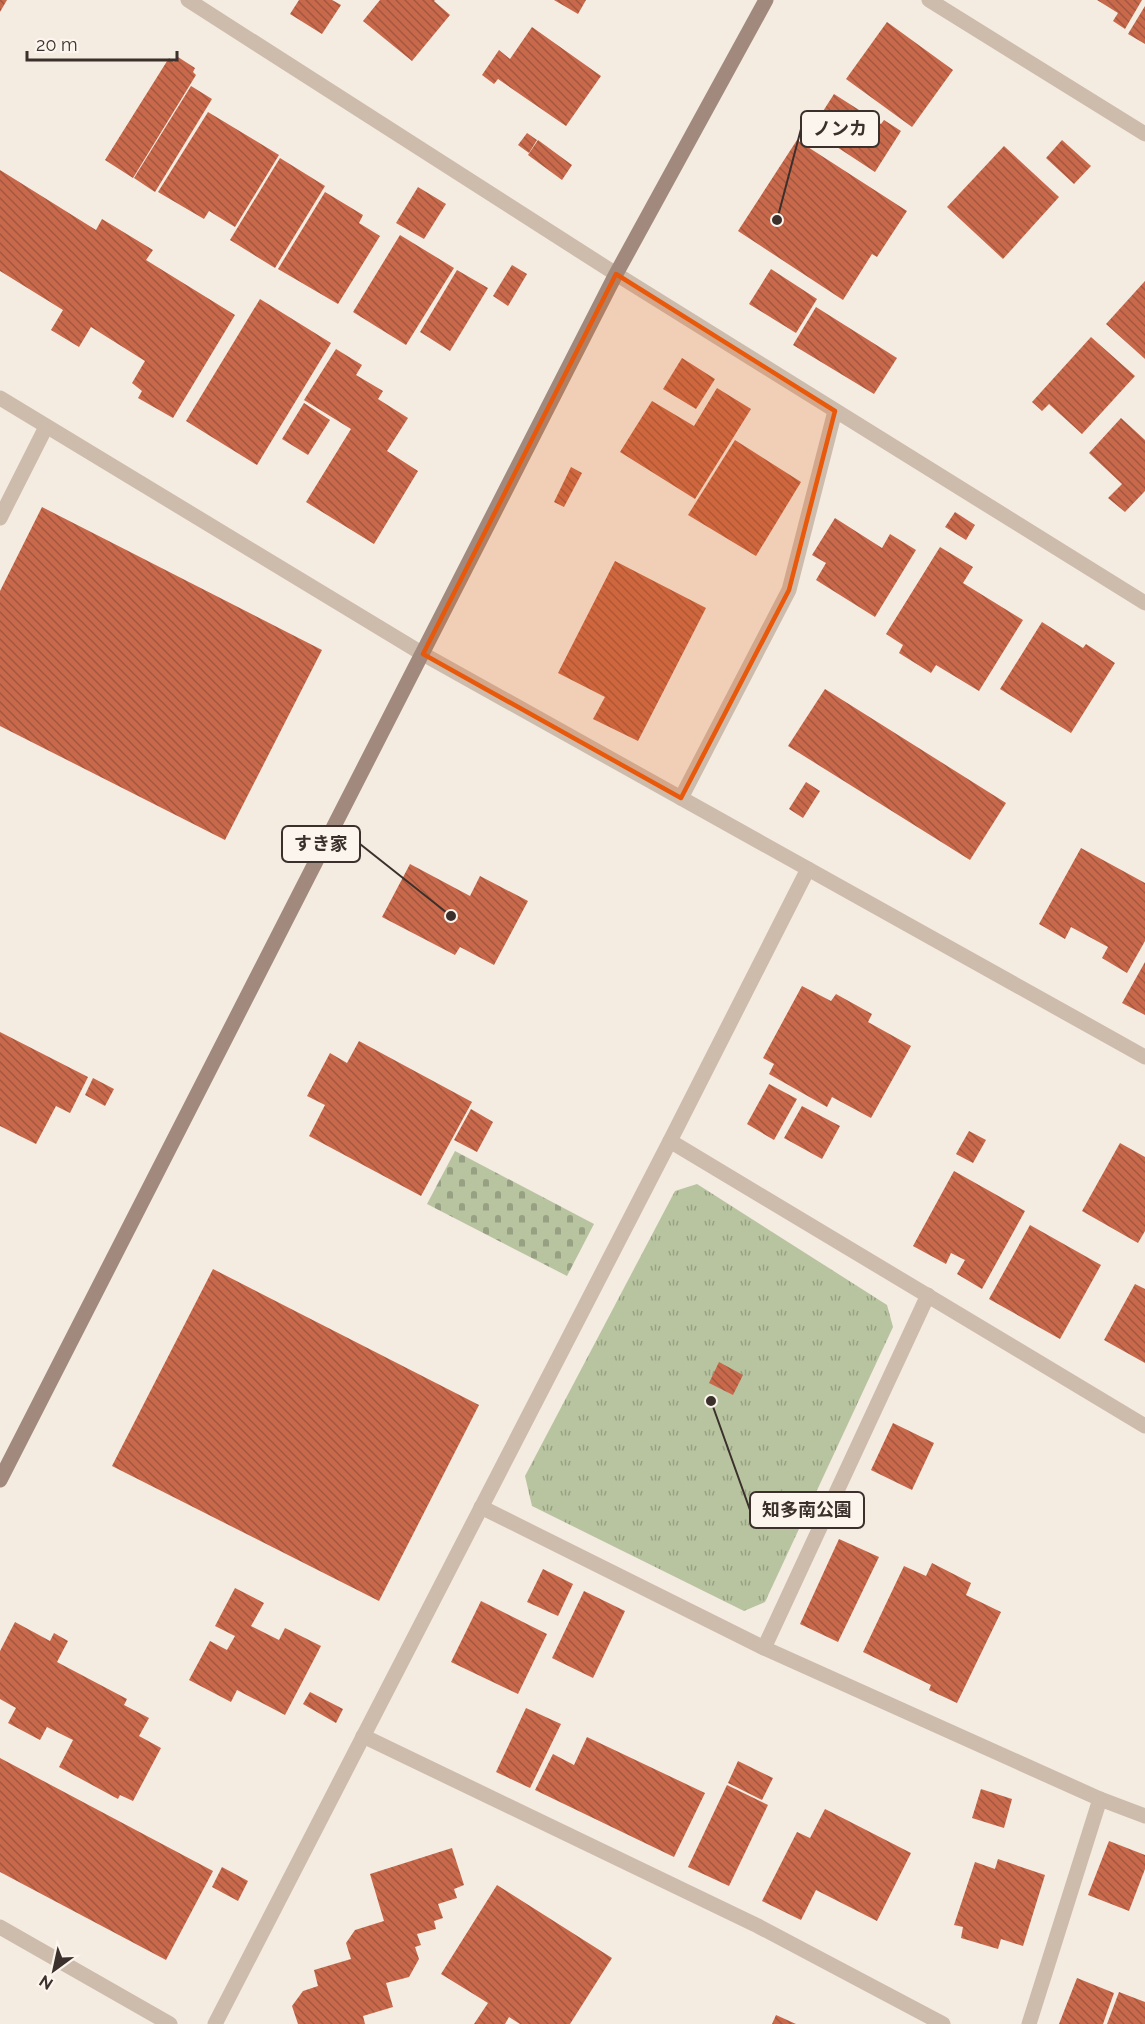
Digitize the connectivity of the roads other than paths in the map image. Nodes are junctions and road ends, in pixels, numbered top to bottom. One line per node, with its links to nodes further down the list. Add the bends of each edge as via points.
1 (188, 0): 5 (street)
2 (766, 0): 5 (street)
3 (929, 0): 4 (street)
4 (1145, 134)
5 (616, 274): 7 (street); 11 (street)
6 (0, 398): 8 (street)
7 (835, 411): 10 (street); 12 (street, via 789,590)
8 (46, 427): 9 (street); 11 (street)
9 (0, 518)
10 (1145, 603)
11 (423, 654): 12 (street); 18 (street)
12 (681, 798): 13 (street)
13 (808, 869): 14 (street); 15 (street)
14 (1145, 1057)
15 (670, 1141): 16 (street); 19 (street)
16 (928, 1295): 17 (street); 20 (street)
17 (1145, 1426)
18 (0, 1479)
19 (481, 1507): 20 (street); 21 (street)
20 (764, 1648): 22 (street)
21 (363, 1736): 26 (street); 27 (street, via 758,1926)
22 (1100, 1799): 23 (street); 28 (street)
23 (1145, 1816)
24 (0, 1928): 25 (street)
25 (170, 2024)
26 (215, 2024)
27 (943, 2024)
28 (1029, 2024)

